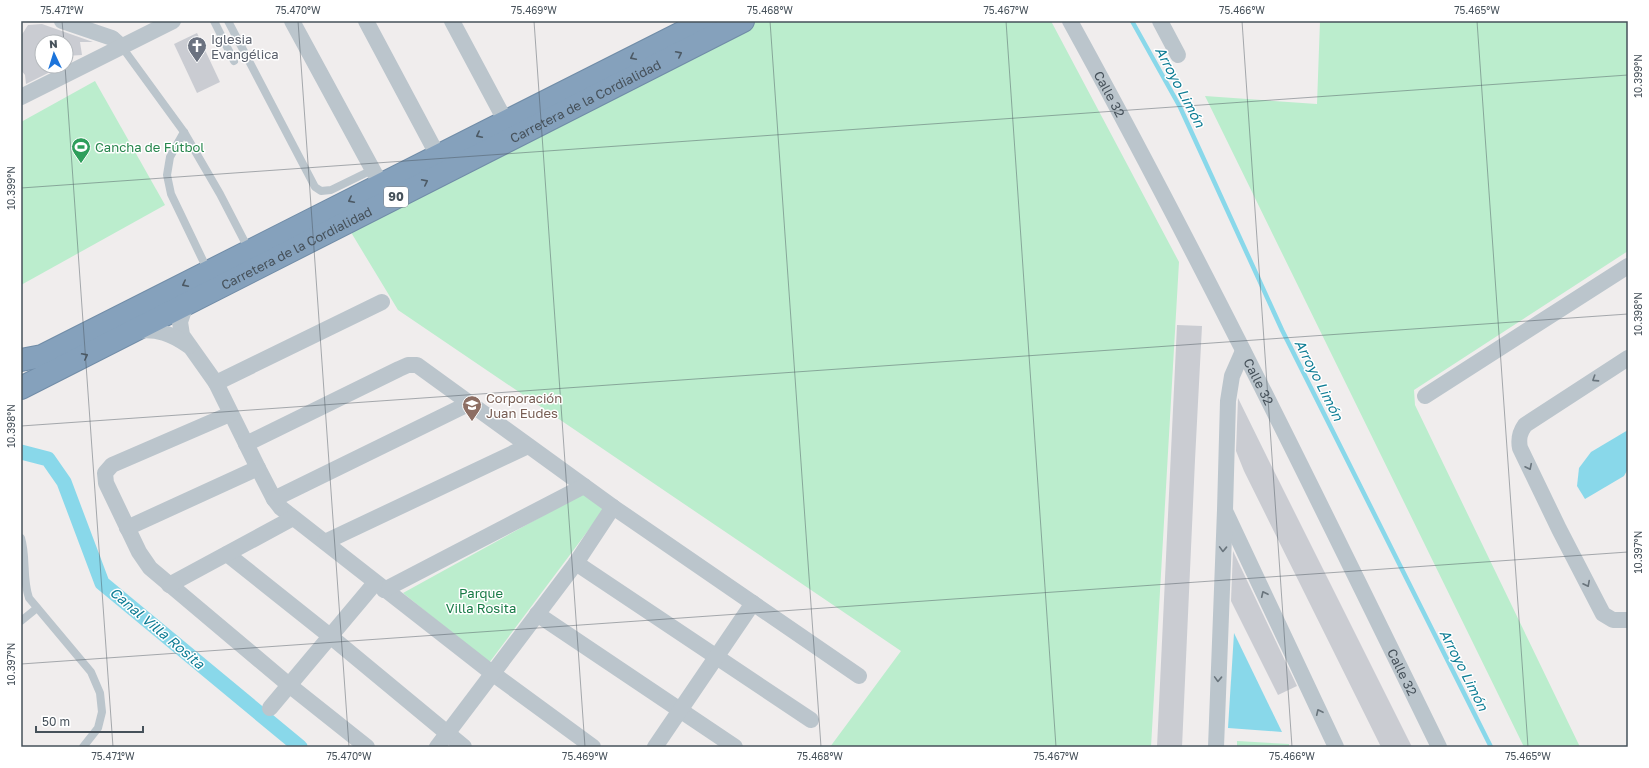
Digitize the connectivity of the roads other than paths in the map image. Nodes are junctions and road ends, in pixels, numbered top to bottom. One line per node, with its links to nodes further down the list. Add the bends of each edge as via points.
1 (62, 21): 12 (street, via 112,38)
2 (173, 21): 12 (street)
3 (214, 21): 14 (lane)
4 (228, 21): 19 (lane, via 315,187 322,191 330,190)
5 (292, 21): 19 (street)
6 (366, 21): 18 (street)
7 (452, 21): 16 (street)
8 (705, 21): 16 (highway, Carretera de la Cordialidad / 90, one-way to 16)
9 (743, 21): 23 (highway, Carretera de la Cordialidad / 90, one-way to 9)
10 (1070, 21): 27 (street, Calle 32, via 1126,122)
11 (1160, 21): 13 (street)
12 (122, 47): 15 (street); 17 (lane)
13 (1178, 55)
14 (234, 61)
15 (21, 97)
16 (506, 122): 18 (highway, Carretera de la Cordialidad / 90, one-way to 18)
17 (184, 132): 20 (lane); 22 (lane, via 170,157 167,175 171,194)
18 (438, 156): 19 (highway, Carretera de la Cordialidad / 90)
19 (376, 177): 20 (highway, Carretera de la Cordialidad / 90, one-way to 20)
20 (249, 251): 22 (highway, Carretera de la Cordialidad / 90)
21 (1628, 266): 32 (street)
22 (208, 272): 29 (highway, Carretera de la Cordialidad / 90, one-way to 29, via 42,356)
23 (193, 300): 25 (highway, Carretera de la Cordialidad / 90); 26 (street, via 184,310 180,322 182,335)
24 (382, 302): 30 (street)
25 (133, 332): 26 (street, via 145,330 168,334); 31 (highway, Carretera de la Cordialidad / 90, one-way to 25)
26 (189, 346): 30 (street)
27 (1243, 351): 41 (street, via 1232,376 1228,401); 73 (street, Calle 32, via 1268,397)
28 (1628, 358): 53 (street, one-way to 53, via 1525,424 1519,436 1520,448 1603,614 1613,620)
29 (21, 360)
30 (216, 383): 34 (street)
31 (21, 388)
32 (1425, 396)
33 (470, 403): 35 (street, via 417,365 408,365); 36 (street); 39 (street)
34 (230, 414): 35 (street); 43 (street, via 112,464 105,473 106,483)
35 (246, 444): 37 (street)
36 (528, 446): 38 (street); 45 (street)
37 (258, 468): 39 (street); 43 (street)
38 (584, 486): 40 (street); 49 (street)
39 (274, 499): 42 (street)
40 (613, 507): 47 (street); 50 (street)
41 (1225, 510): 71 (street, one-way to 71); 72 (street, one-way to 41)
42 (293, 518): 45 (street); 46 (street)
43 (127, 528): 48 (street, via 150,568)
44 (21, 538): 51 (lane, via 25,587)
45 (325, 542): 49 (street)
46 (226, 554): 48 (street); 55 (street)
47 (576, 563): 52 (street); 56 (street)
48 (170, 585): 59 (street)
49 (379, 586): 55 (street); 57 (street)
50 (753, 603): 56 (street); 58 (street)
51 (37, 608): 54 (lane); 64 (lane, via 91,672 100,693 102,712 98,728)
52 (537, 614): 57 (street); 61 (street)
53 (1628, 620)
54 (21, 622)
55 (330, 636): 59 (street); 63 (street)
56 (715, 657): 61 (street); 62 (street)
57 (492, 673): 63 (street); 68 (street)
58 (859, 676)
59 (289, 685): 60 (street); 65 (street)
60 (270, 708)
61 (681, 710): 69 (street); 70 (street)
62 (811, 720)
63 (447, 733): 66 (street); 67 (street)
64 (83, 747)
65 (366, 747)
66 (437, 747)
67 (464, 747)
68 (593, 747)
69 (655, 747)
70 (735, 747)
71 (1216, 747)
72 (1336, 747)
73 (1439, 747)

